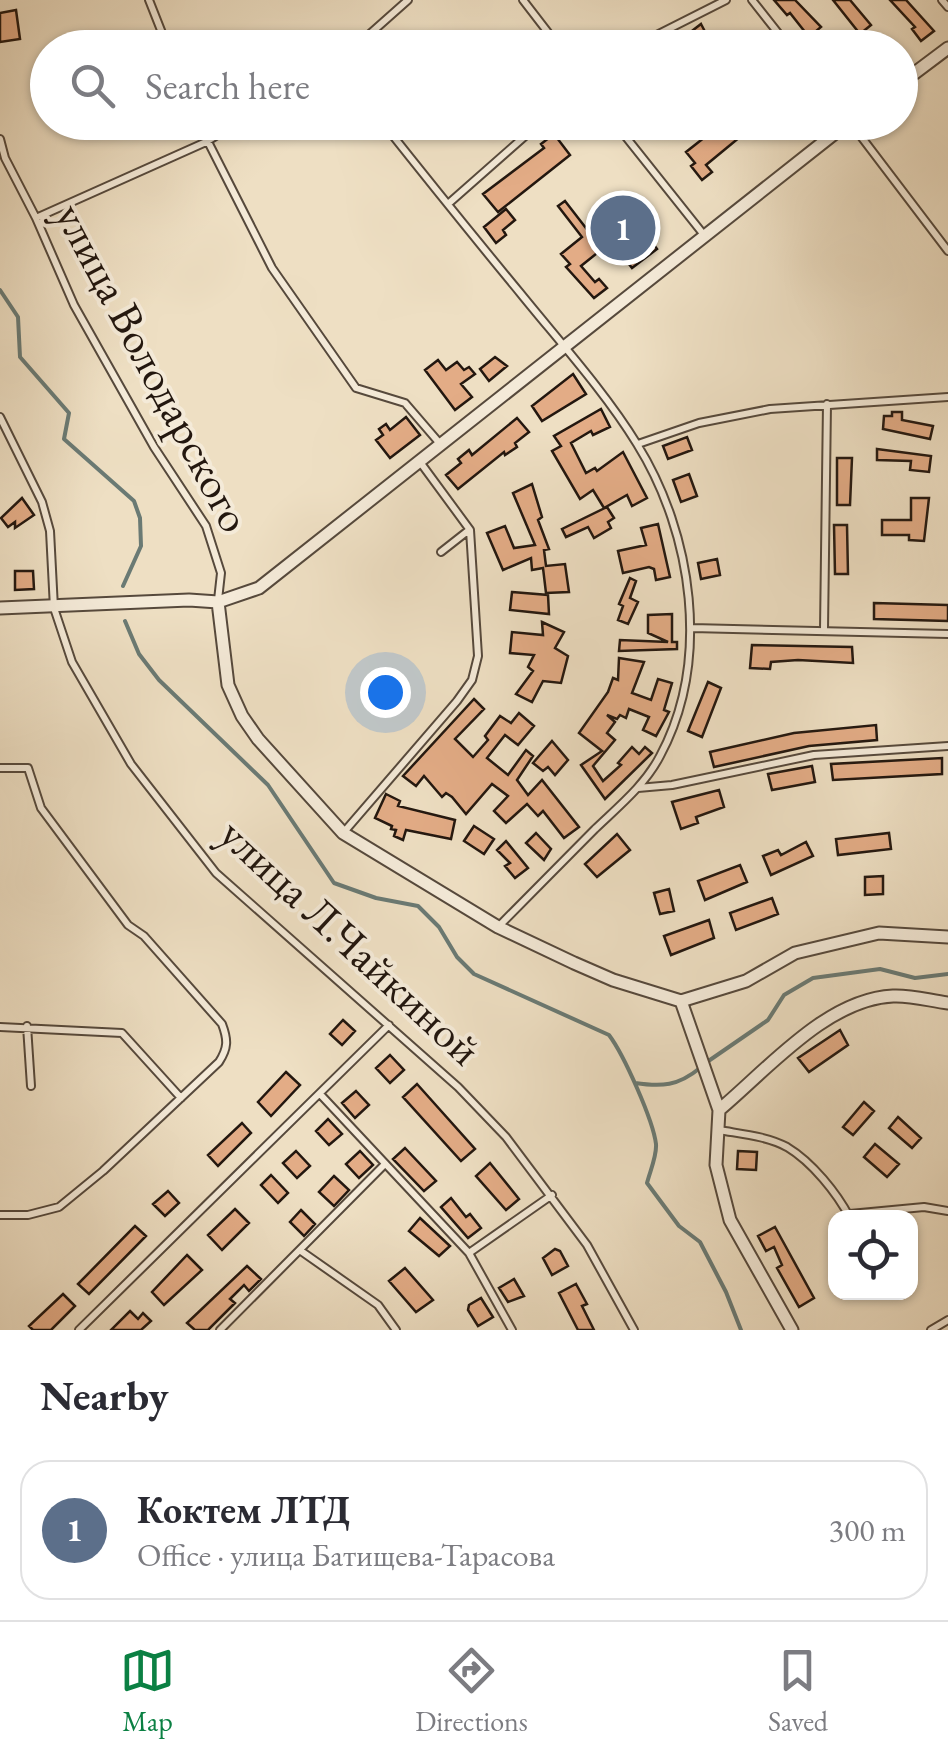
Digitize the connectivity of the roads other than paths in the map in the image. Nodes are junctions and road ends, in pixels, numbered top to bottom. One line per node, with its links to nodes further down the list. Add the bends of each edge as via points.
1 (149, 0): 8 (lane)
2 (408, 0): 9 (lane)
3 (523, 0): 10 (lane)
4 (726, 0): 11 (lane)
5 (752, 0): 12 (lane)
6 (942, 0): 7 (lane)
7 (948, 7)
8 (161, 30)
9 (374, 30)
10 (546, 30)
11 (667, 30)
12 (776, 30)
13 (948, 48): 14 (street)
14 (918, 70)
15 (0, 139): 24 (lane, улица Володарского)
16 (209, 140): 22 (lane)
17 (396, 140): 23 (lane)
18 (521, 140): 23 (lane)
19 (628, 140): 25 (lane)
20 (826, 140): 25 (street)
21 (863, 140): 26 (lane)
22 (206, 142): 24 (lane); 32 (lane, via 272,268 356,388 405,403)
23 (448, 204): 27 (lane)
24 (36, 218): 36 (lane, улица Володарского, via 74,305 206,526 221,574)
25 (704, 236): 27 (street)
26 (948, 251)
27 (564, 346): 31 (lane); 32 (street)
28 (948, 397): 29 (lane)
29 (827, 404): 31 (lane, via 699,423); 40 (lane)
30 (0, 418): 38 (lane, улица Л.Чайкиной, via 42,502)
31 (638, 444): 39 (lane, via 669,511)
32 (442, 446): 33 (street)
33 (420, 462): 34 (lane); 36 (street, via 259,588)
34 (470, 530): 35 (lane); 45 (lane, via 478,626 472,680)
35 (441, 552)
36 (218, 602): 38 (street); 45 (street, улица Володарского, via 228,685 242,716)
37 (0, 608): 38 (street)
38 (54, 608): 50 (lane, улица Л.Чайкиной, via 72,662 131,764 216,873)
39 (692, 628): 40 (lane); 44 (lane, via 678,719)
40 (824, 629): 41 (lane)
41 (948, 634)
42 (948, 746): 44 (lane, via 814,755)
43 (0, 768): 55 (lane, via 28,768 41,808 128,925 222,1024 226,1051)
44 (638, 788): 46 (lane)
45 (343, 833): 46 (street, улица Володарского)
46 (498, 927): 48 (street, улица Володарского, via 613,980)
47 (948, 937): 48 (street, via 878,933 794,953 746,981)
48 (682, 1000): 56 (street)
49 (948, 1003): 56 (street, via 896,995 831,1015)
50 (388, 1025): 54 (lane); 59 (lane, улица Л.Чайкиной, via 458,1087)
51 (28, 1026): 52 (lane); 53 (lane); 55 (lane, via 122,1033)
52 (0, 1027)
53 (31, 1086)
54 (320, 1094): 58 (lane); 67 (lane)
55 (181, 1098): 63 (lane, via 59,1207)
56 (719, 1110): 57 (street)
57 (719, 1130): 60 (lane, via 790,1148); 72 (street, via 716,1165 730,1220)
58 (384, 1165): 64 (lane); 65 (lane)
59 (552, 1195): 65 (lane); 71 (lane, улица Л.Чайкиной)
60 (846, 1210)
61 (899, 1210): 62 (lane)
62 (948, 1211)
63 (0, 1215)
64 (301, 1251): 68 (lane); 69 (lane, via 378,1305)
65 (469, 1253): 70 (lane)
66 (948, 1320): 73 (lane)
67 (79, 1330)
68 (220, 1330)
69 (396, 1330)
70 (512, 1330)
71 (634, 1330)
72 (792, 1330)
73 (931, 1330)

